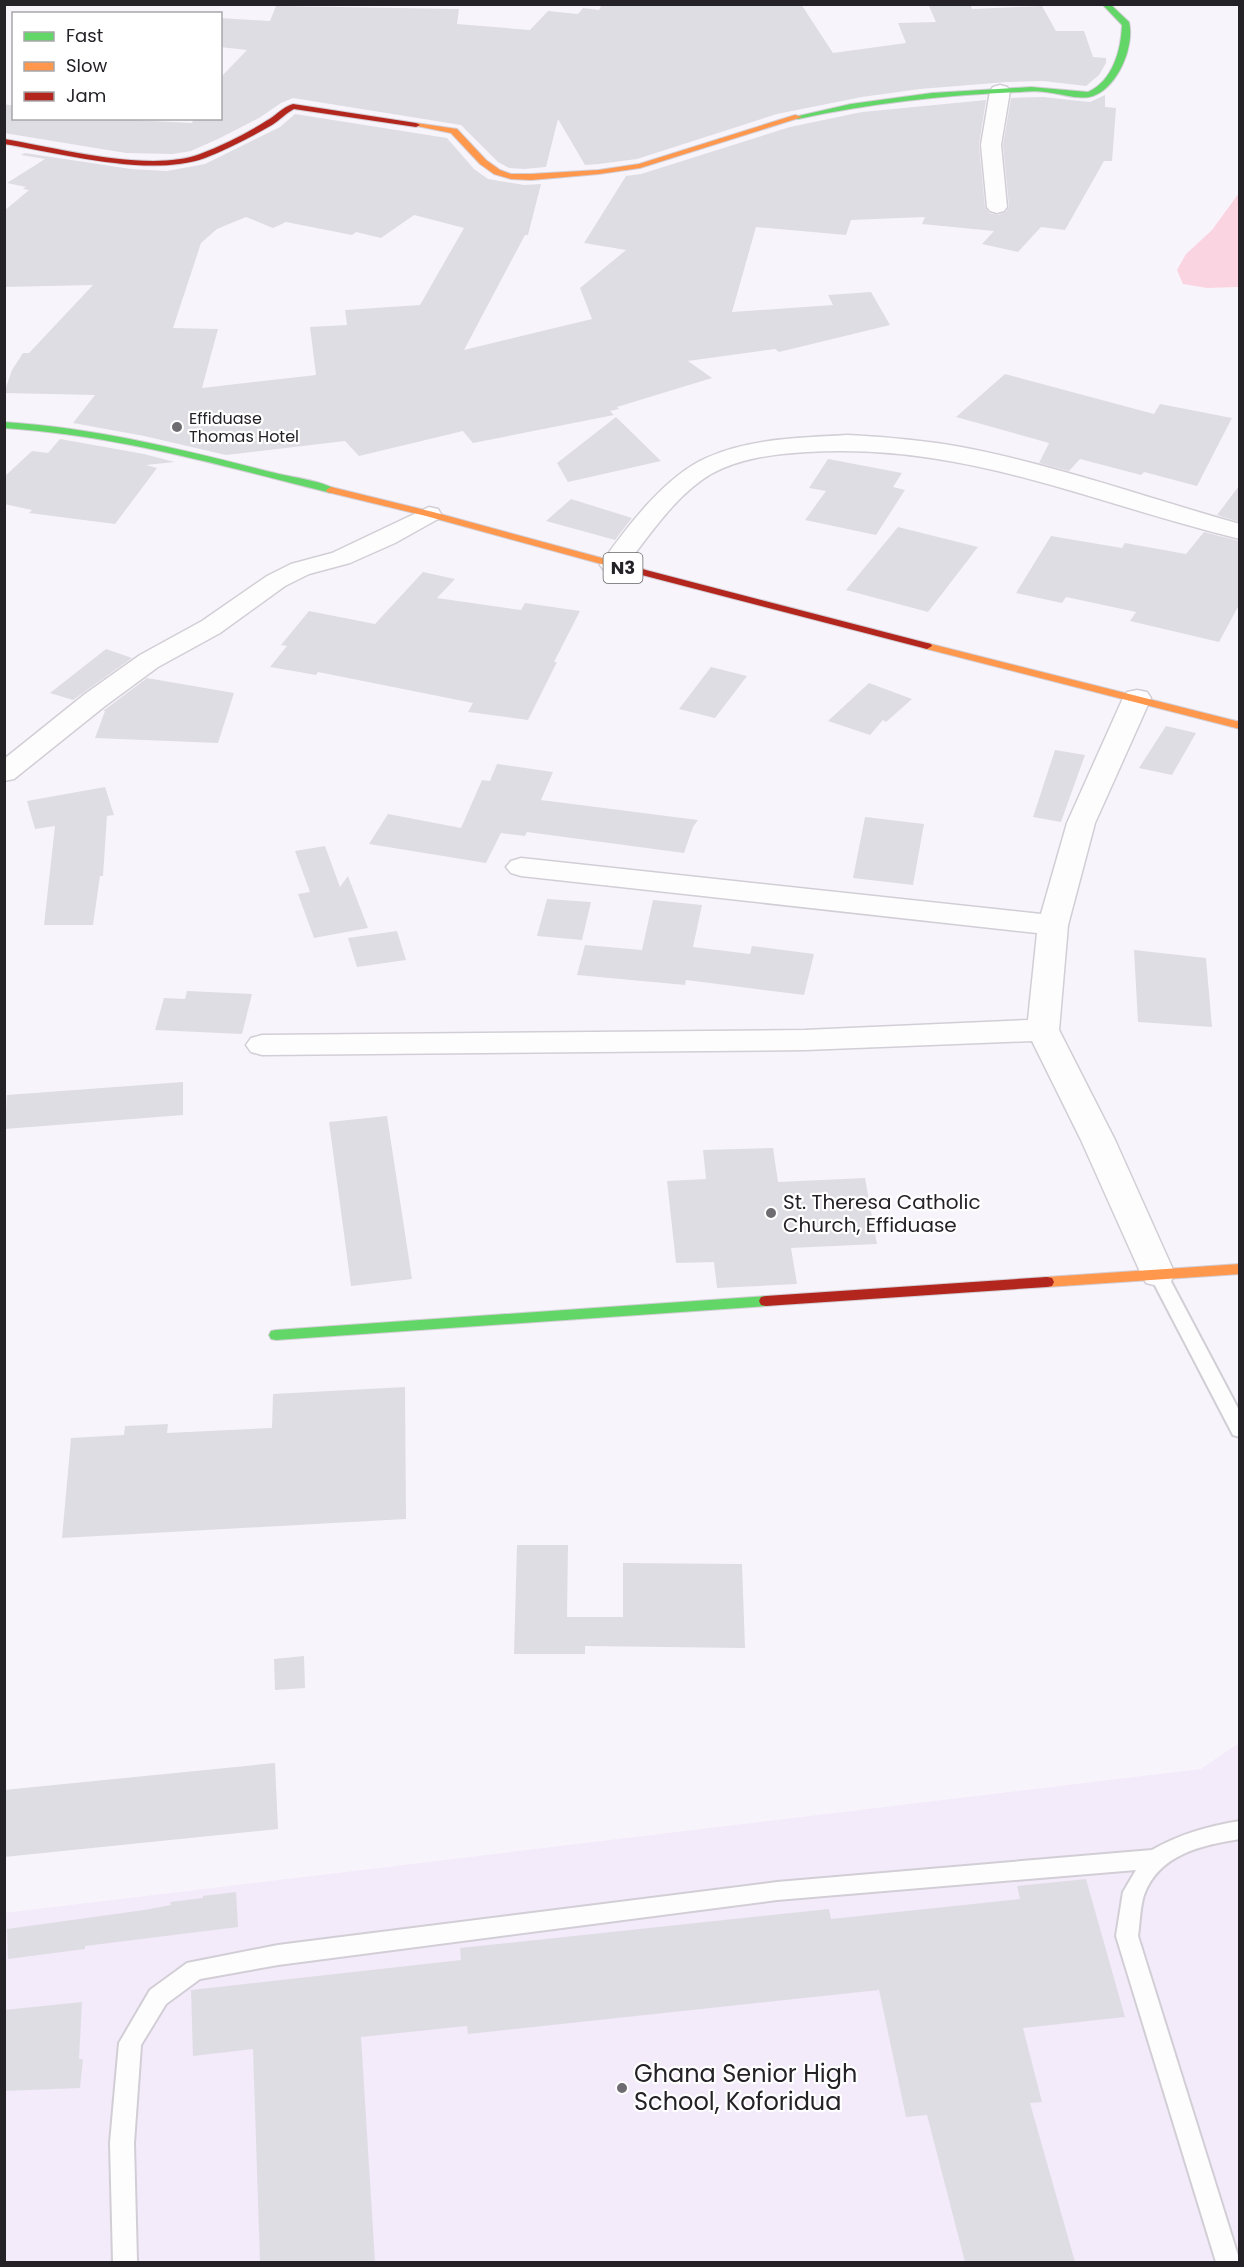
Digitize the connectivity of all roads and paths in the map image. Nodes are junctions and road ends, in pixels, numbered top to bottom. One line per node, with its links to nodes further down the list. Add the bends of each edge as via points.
1 (1105, 4): 2 (street, via 1126,24 1128,37 1111,75 1098,91)
2 (1000, 91): 3 (street, via 807,114 757,126 638,166 519,177 491,170 454,131 303,106 287,108 272,122 197,158 166,163); 4 (street, via 991,145)
3 (4, 141)
4 (997, 207)
5 (4, 424): 6 (street, N3, via 39,426 144,445)
6 (429, 514): 8 (street, N3); 11 (street, via 341,558 300,569 276,581 211,627 149,661)
7 (1239, 532): 8 (street, via 1030,469 940,451 870,442 823,442 762,449 713,463 676,489)
8 (613, 565): 9 (street, N3)
9 (1137, 698): 10 (street, N3); 13 (street, via 1081,823)
10 (1239, 726)
11 (4, 773)
12 (521, 867): 13 (street)
13 (1053, 925): 14 (street)
14 (1043, 1030): 15 (street, via 805,1040); 17 (street)
15 (262, 1045)
16 (1239, 1269): 17 (street)
17 (1158, 1274): 18 (street); 19 (lane)
18 (276, 1335)
19 (1239, 1431)
20 (1239, 1830): 21 (lane, via 1182,1844)
21 (1155, 1859): 22 (lane, via 777,1891 278,1955 195,1970 158,1997 130,2043 122,2143); 23 (lane, via 1134,1892 1127,1936)
22 (124, 2262)
23 (1228, 2262)

